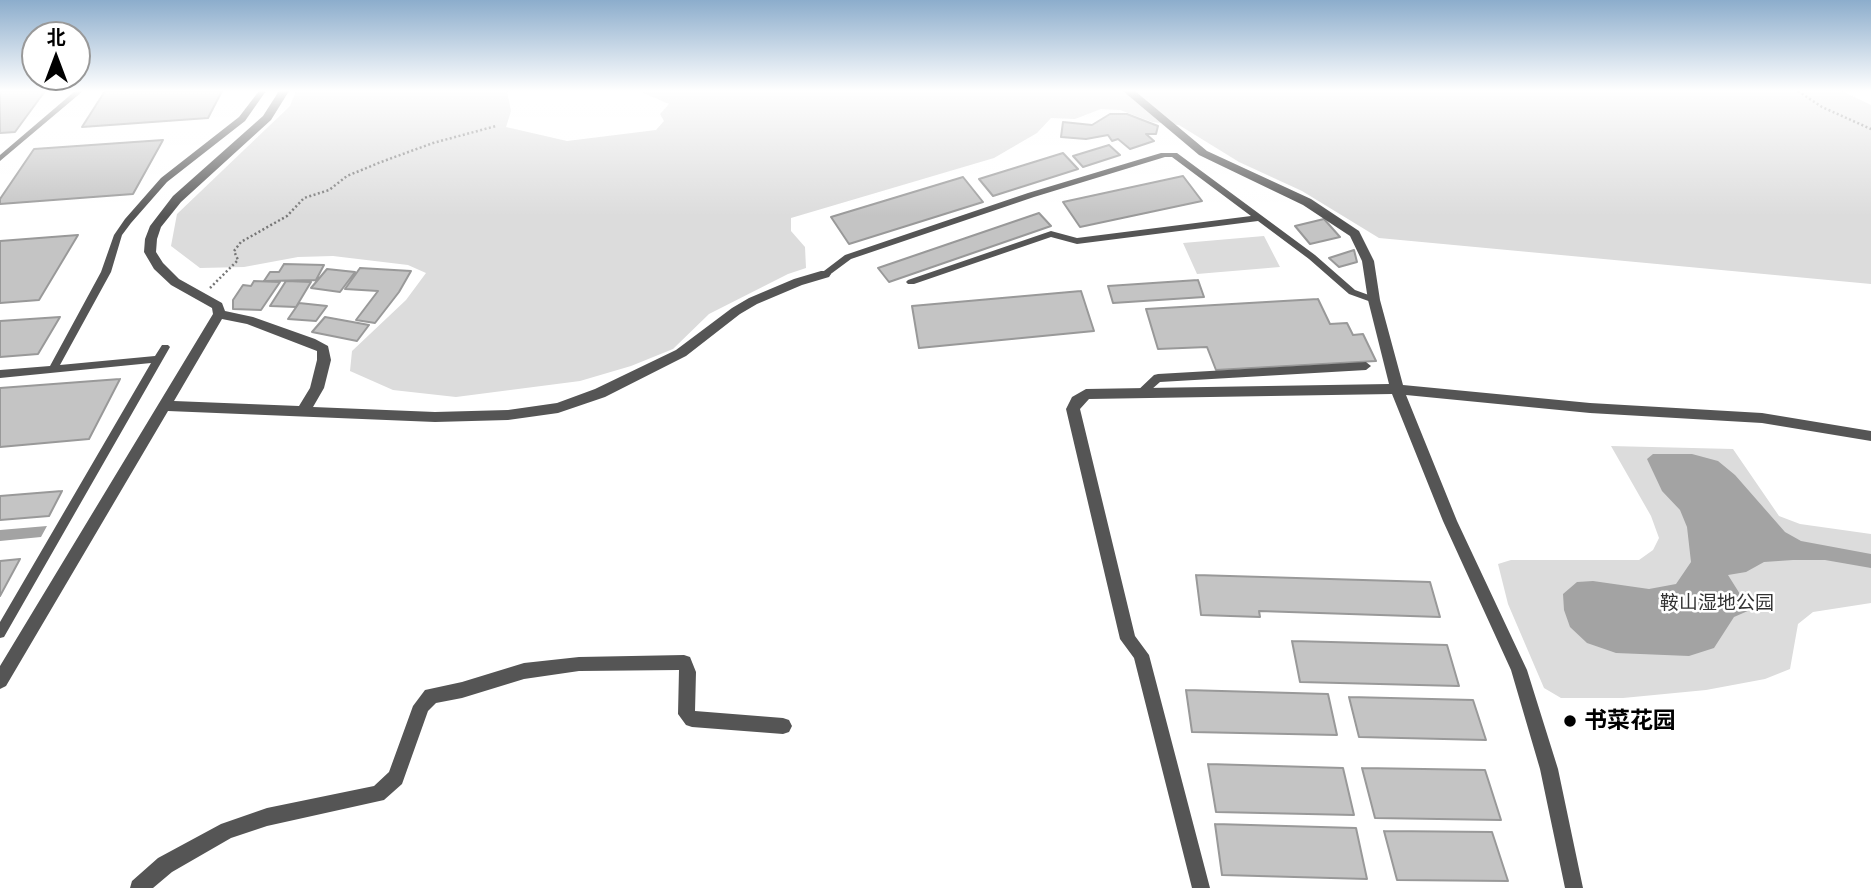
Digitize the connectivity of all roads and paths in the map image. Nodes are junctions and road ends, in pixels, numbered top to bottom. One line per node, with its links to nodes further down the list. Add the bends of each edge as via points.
1 (32, 132): 6 (lane)
2 (225, 132): 16 (lane, via 164,180 128,221)
3 (250, 132): 10 (street, via 165,212 151,239 150,252 158,266)
4 (472, 132): 10 (path, via 381,162 304,198 287,216 241,242 234,251 238,260)
5 (1178, 132): 11 (street, via 1203,153 1307,202 1355,234 1368,261)
6 (0, 159)
7 (1260, 218): 8 (lane, via 1183,159 1164,155 848,257); 9 (lane, via 1077,242 1051,234); 11 (lane, via 1352,292)
8 (825, 274): 21 (street, via 753,301 681,354 558,408 435,417)
9 (911, 282)
10 (202, 298): 12 (street, via 218,306)
11 (1374, 300): 18 (street)
12 (219, 314): 20 (street); 21 (street, via 249,320 323,349 317,388)
13 (165, 347): 14 (lane)
14 (158, 359): 16 (lane); 23 (lane)
15 (1366, 366): 19 (lane, via 1158,378)
16 (53, 369): 17 (lane)
17 (0, 374)
18 (1397, 389): 19 (street); 22 (street, via 1590,408 1762,418); 28 (street, via 1450,521 1519,670 1549,769)
19 (1139, 394): 27 (street, via 1086,394 1073,409 1128,639 1141,655)
20 (164, 406): 21 (street); 24 (street)
21 (304, 410)
22 (1871, 436)
23 (0, 633)
24 (0, 681)
25 (782, 726): 26 (street, via 692,719 686,714 688,672 684,662 579,664 524,671 431,696 421,706 396,778 378,794 227,830 165,865)
26 (139, 888)
27 (1200, 888)
28 (1574, 888)

